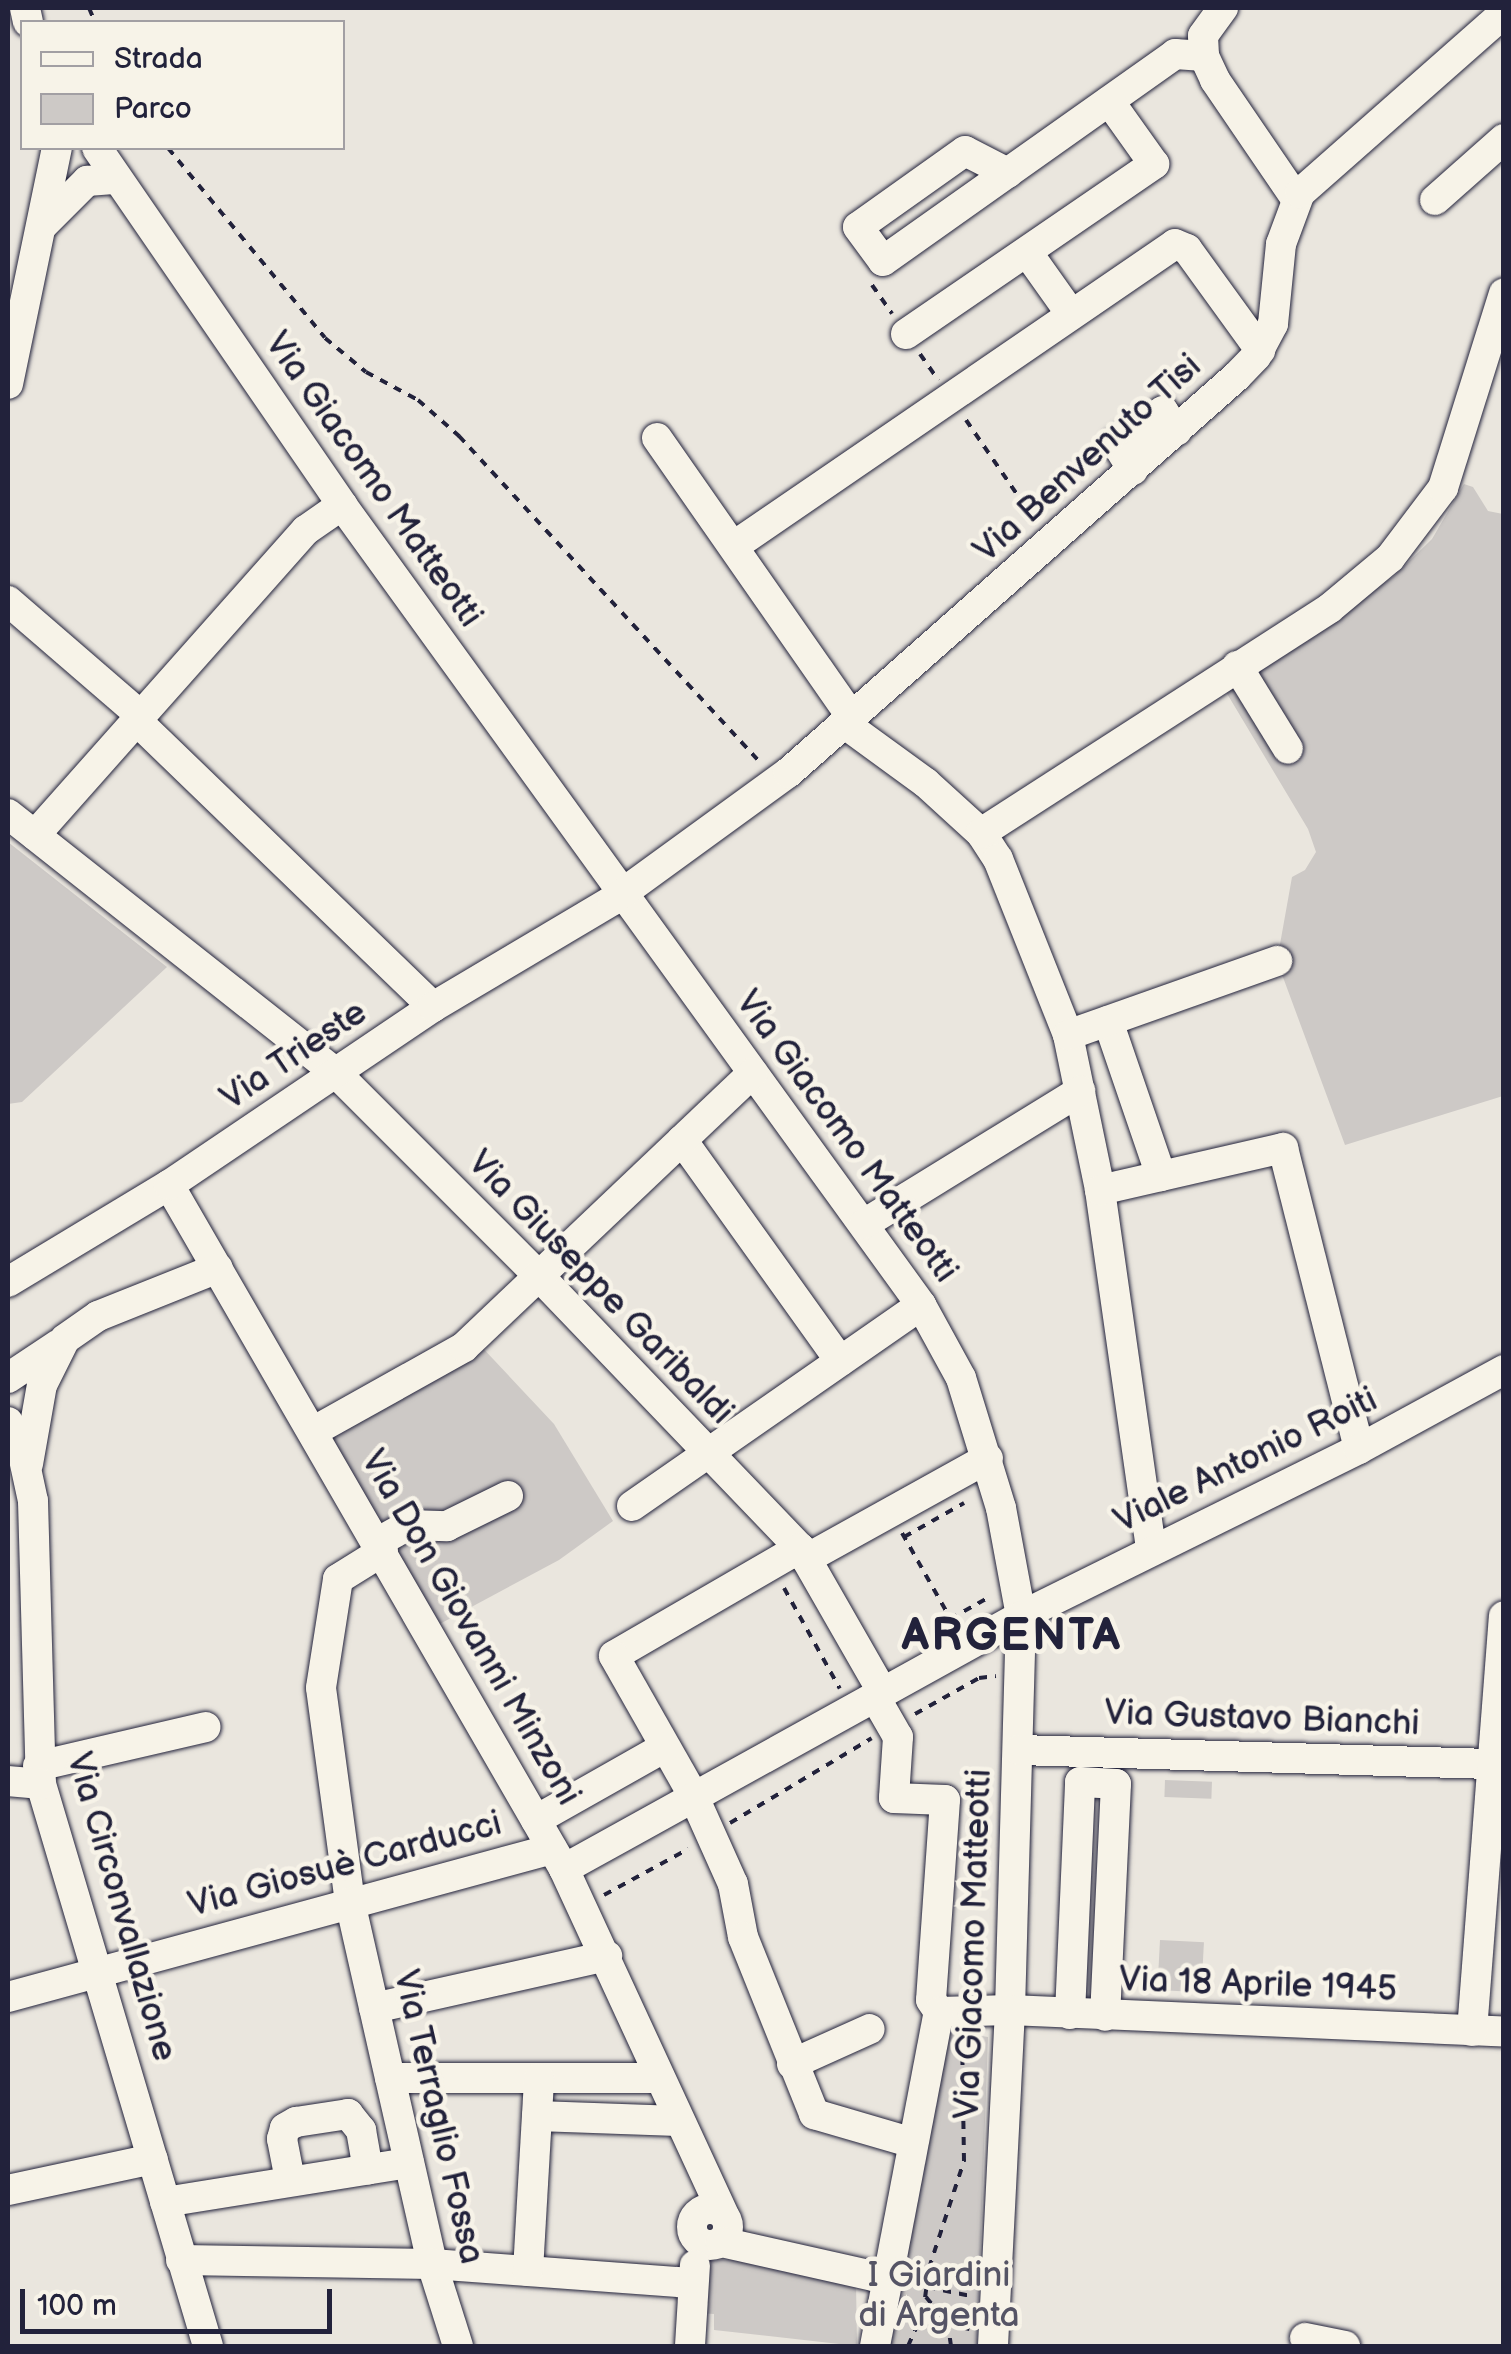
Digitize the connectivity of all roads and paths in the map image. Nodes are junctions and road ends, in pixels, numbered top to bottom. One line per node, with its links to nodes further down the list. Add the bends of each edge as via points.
1 (1223, 8): 3 (street, via 1203,36)
2 (1504, 13): 11 (street, Via Benvenuto Tisi)
3 (1204, 56): 4 (street, via 1175,54); 11 (street)
4 (1110, 101): 9 (street); 13 (street, via 1154,164)
5 (1503, 140): 12 (street)
6 (57, 150): 14 (street)
7 (97, 150): 10 (street, Via Giacomo Matteotti)
8 (170, 150): 29 (path, via 326,338 459,436)
9 (1008, 173)
10 (117, 179): 14 (street, via 87,182 51,213); 22 (street, Via Giacomo Matteotti)
11 (1296, 200): 19 (street, Via Benvenuto Tisi, via 1281,244 1277,306)
12 (1434, 200)
13 (1027, 252): 17 (street); 18 (street)
14 (28, 272): 16 (street)
15 (1504, 292): 25 (street, via 1434,505 1365,583)
16 (14, 312): 20 (street)
17 (1071, 314): 19 (street, via 1165,248 1180,245); 23 (street)
18 (906, 334)
19 (1260, 350): 27 (street, Via Benvenuto Tisi)
20 (8, 384)
21 (658, 438): 23 (street)
22 (342, 505): 26 (street, via 306,530); 33 (street, Via Giacomo Matteotti)
23 (734, 546): 27 (street)
24 (8, 601): 26 (street)
25 (1237, 666): 28 (street); 31 (street)
26 (138, 718): 32 (street); 35 (street)
27 (848, 721): 29 (street, Via Benvenuto Tisi); 31 (street)
28 (1288, 749)
29 (778, 781): 33 (street, Via Benvenuto Tisi)
30 (8, 814): 32 (street, Via Giuseppe Garibaldi)
31 (981, 832): 37 (street)
32 (35, 835): 38 (street, Via Giuseppe Garibaldi)
33 (623, 894): 35 (street, Via Trieste); 39 (street, Via Giacomo Matteotti)
34 (1278, 961): 36 (street)
35 (433, 1007): 38 (street, Via Trieste)
36 (1108, 1021): 37 (street); 42 (street)
37 (1068, 1035): 40 (street)
38 (336, 1073): 43 (street, Via Trieste); 47 (street, Via Giuseppe Garibaldi)
39 (753, 1073): 41 (street); 45 (street, Via Giacomo Matteotti)
40 (1080, 1091): 44 (street); 45 (street)
41 (682, 1140): 47 (street); 51 (street)
42 (1161, 1176): 44 (street); 56 (street, via 1283,1148)
43 (170, 1185): 46 (street, Via Don Giovanni Minzoni); 48 (street, Via Trieste)
44 (1100, 1190): 65 (street)
45 (864, 1224): 49 (street, Via Giacomo Matteotti)
46 (218, 1268): 50 (street, via 98,1316); 55 (street, Via Don Giovanni Minzoni)
47 (539, 1276): 55 (street, via 442,1363); 57 (street, Via Giuseppe Garibaldi)
48 (8, 1282)
49 (921, 1305): 51 (street); 58 (street, Via Giacomo Matteotti, via 952,1357)
50 (65, 1339): 53 (street); 59 (street, via 42,1386)
51 (840, 1361): 57 (street)
52 (1504, 1370): 56 (street, Viale Antonio Roiti)
53 (8, 1378)
54 (8, 1422): 59 (street, Via Circonvallazione)
55 (314, 1432): 64 (street, Via Don Giovanni Minzoni)
56 (1359, 1449): 65 (street, Viale Antonio Roiti)
57 (708, 1452): 62 (street); 66 (street, Via Giuseppe Garibaldi)
58 (988, 1458): 63 (street); 69 (street, Via Giacomo Matteotti)
59 (27, 1467): 72 (street, Via Circonvallazione, via 33,1501)
60 (508, 1496): 64 (street, via 447,1526 409,1526)
61 (964, 1503): 63 (path)
62 (632, 1506)
63 (897, 1525): 66 (street); 71 (path)
64 (379, 1544): 85 (street, Via Don Giovanni Minzoni); 88 (street, Via Terraglio Fossa, via 338,1579 320,1688)
65 (1150, 1549): 69 (street, Viale Antonio Roiti)
66 (803, 1554): 67 (street); 75 (street, Via Giuseppe Garibaldi)
67 (772, 1565): 75 (path); 79 (street, via 614,1656)
68 (986, 1599): 71 (path)
69 (1021, 1616): 73 (street, Viale Antonio Roiti); 74 (street, Via Giacomo Matteotti)
70 (1504, 1616): 81 (street)
71 (950, 1619): 73 (path)
72 (22, 1638): 82 (street, Via Circonvallazione)
73 (966, 1647): 75 (street, Viale Antonio Roiti)
74 (1020, 1674): 76 (path, via 978,1678); 80 (street, Via Giacomo Matteotti)
75 (870, 1700): 84 (street, Via Giosuè Carducci); 95 (street, Via Giuseppe Garibaldi, via 898,1737 894,1798 945,1800 931,2000)
76 (915, 1714)
77 (206, 1727): 82 (street)
78 (883, 1732): 86 (path)
79 (665, 1747): 84 (street); 85 (street)
80 (1019, 1750): 81 (street, Via Gustavo Bianchi); 94 (street, Via Giacomo Matteotti)
81 (1497, 1764): 99 (street)
82 (40, 1775): 83 (street); 91 (street, Via Circonvallazione)
83 (8, 1781)
84 (694, 1798): 86 (street); 87 (street, Via Giosuè Carducci)
85 (536, 1820): 87 (street, Via Don Giovanni Minzoni)
86 (711, 1835): 89 (path); 101 (street)
87 (558, 1859): 88 (street, Via Giosuè Carducci); 89 (street, Via Don Giovanni Minzoni)
88 (350, 1902): 91 (street, Via Giosuè Carducci); 93 (street, Via Terraglio Fossa)
89 (583, 1907): 90 (street, Via Don Giovanni Minzoni)
90 (607, 1956): 93 (street); 104 (street, Via Don Giovanni Minzoni)
91 (98, 1969): 92 (street, Via Giosuè Carducci); 108 (street, Via Circonvallazione)
92 (8, 1996)
93 (374, 2008): 102 (street, Via Terraglio Fossa)
94 (1010, 2010): 95 (street, Via 18 Aprile 1945); 96 (street, Via 18 Aprile 1945); 122 (street, Via Giacomo Matteotti)
95 (951, 2011): 107 (street); 120 (path, via 964,2161 928,2268)
96 (1070, 2014): 97 (street, Via 18 Aprile 1945); 97 (street, via 1080,1782 1116,1784)
97 (1105, 2016): 99 (street, Via 18 Aprile 1945)
98 (870, 2029): 101 (street)
99 (1472, 2031): 100 (street, Via 18 Aprile 1945)
100 (1504, 2032)
101 (792, 2064): 107 (street, via 814,2114)
102 (390, 2078): 103 (street); 109 (street, Via Terraglio Fossa)
103 (540, 2078): 104 (street); 105 (street)
104 (660, 2078): 106 (street, Via Don Giovanni Minzoni)
105 (537, 2116): 106 (street); 117 (street)
106 (678, 2122): 114 (street, Via Don Giovanni Minzoni)
107 (913, 2143): 118 (street)
108 (153, 2159): 112 (street); 113 (street, Via Circonvallazione)
109 (410, 2163): 110 (street); 116 (street, Via Terraglio Fossa)
110 (368, 2169): 111 (street); 111 (street, via 361,2130 348,2114 284,2128)
111 (284, 2181): 113 (street)
112 (8, 2190)
113 (165, 2202): 115 (street, Via Circonvallazione)
114 (715, 2227): 118 (street); 119 (street)
115 (181, 2260): 116 (street); 126 (street, Via Circonvallazione)
116 (432, 2264): 117 (street); 127 (street, Via Terraglio Fossa)
117 (528, 2271): 119 (street)
118 (887, 2279): 120 (path); 129 (street)
119 (692, 2282): 128 (street)
120 (928, 2287): 121 (path); 122 (path)
121 (926, 2297): 123 (path); 130 (path)
122 (995, 2300): 125 (street, Via Giacomo Matteotti)
123 (948, 2324): 125 (path); 131 (path)
124 (1305, 2338): 132 (street)
125 (993, 2339)
126 (208, 2346)
127 (458, 2346)
128 (690, 2346)
129 (875, 2346)
130 (908, 2346)
131 (951, 2346)
132 (1345, 2346)

